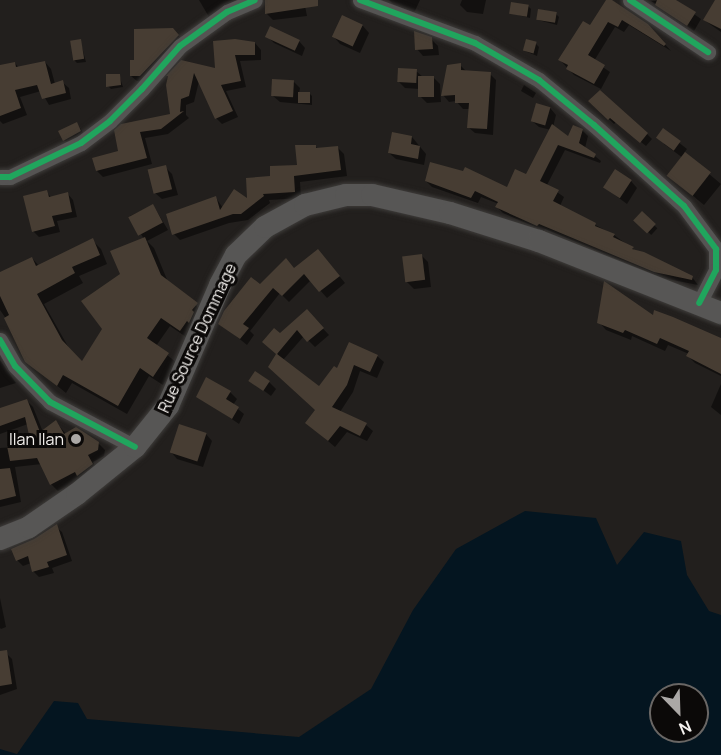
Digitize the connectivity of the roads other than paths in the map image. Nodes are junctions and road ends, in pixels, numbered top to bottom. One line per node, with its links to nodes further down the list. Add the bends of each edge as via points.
1 (255, 0): 5 (street, via 227,12 180,46 126,105 81,143 10,177)
2 (360, 0): 6 (street, via 475,43 539,80 594,125 684,206 716,249 716,270)
3 (630, 0): 4 (street)
4 (708, 52)
5 (0, 177)
6 (699, 303): 7 (main road, Rue Source Dommage); 9 (main road, Rue Source Dommage, via 539,241 450,213 372,195 323,199 279,218 236,255 168,406)
7 (721, 314)
8 (0, 340): 9 (street, via 15,366 50,402)
9 (135, 447): 10 (main road, Rue Source Dommage, via 30,527)
10 (0, 539)

